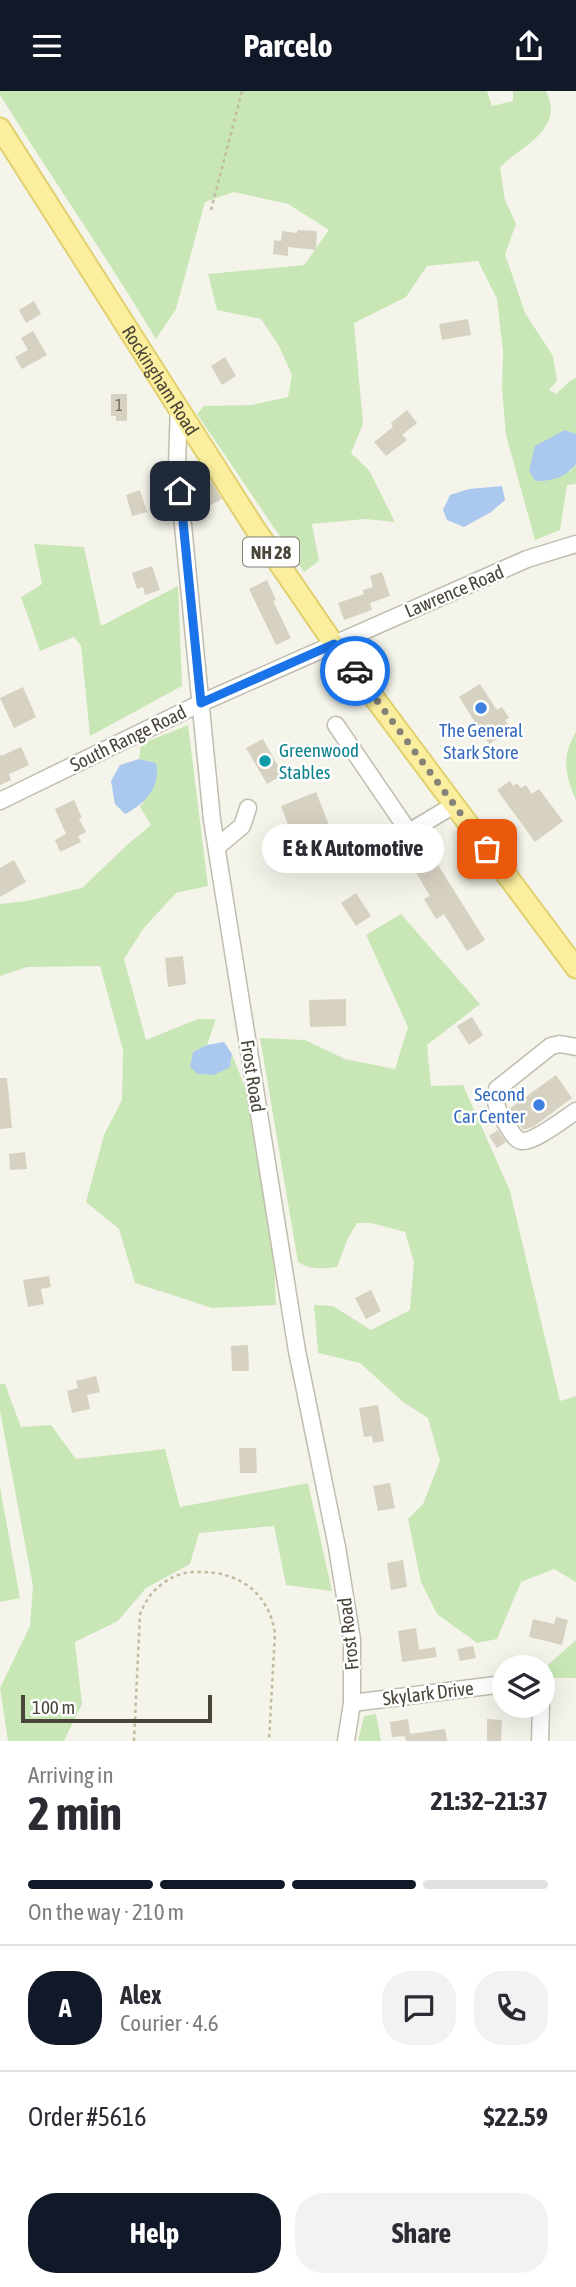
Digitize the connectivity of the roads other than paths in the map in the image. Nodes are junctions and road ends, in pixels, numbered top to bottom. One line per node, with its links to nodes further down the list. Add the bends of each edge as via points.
1 (0, 128): 2 (main road, Rockingham Road / NH 28)
2 (179, 407): 4 (main road, Rockingham Road / NH 28); 5 (street, Frost Road, via 177,464)
3 (576, 544): 4 (street, Lawrence Road, via 527,559)
4 (334, 644): 5 (street, South Range Road); 8 (main road, Rockingham Road / NH 28)
5 (201, 703): 7 (street, South Range Road); 10 (street, Frost Road)
6 (336, 725): 8 (street, via 409,832)
7 (0, 801)
8 (454, 805): 11 (main road, Rockingham Road / NH 28)
9 (248, 807): 10 (street, via 242,826)
10 (217, 847): 15 (street, Frost Road, via 297,1351 352,1640)
11 (576, 968)
12 (576, 1048): 13 (street, via 551,1046 497,1089 495,1101 496,1110 522,1141)
13 (576, 1111)
14 (492, 1686): 15 (street, Skylark Drive)
15 (352, 1703): 17 (street, Frost Road)
16 (541, 1718): 18 (street)
17 (346, 1741)
18 (540, 1741)

